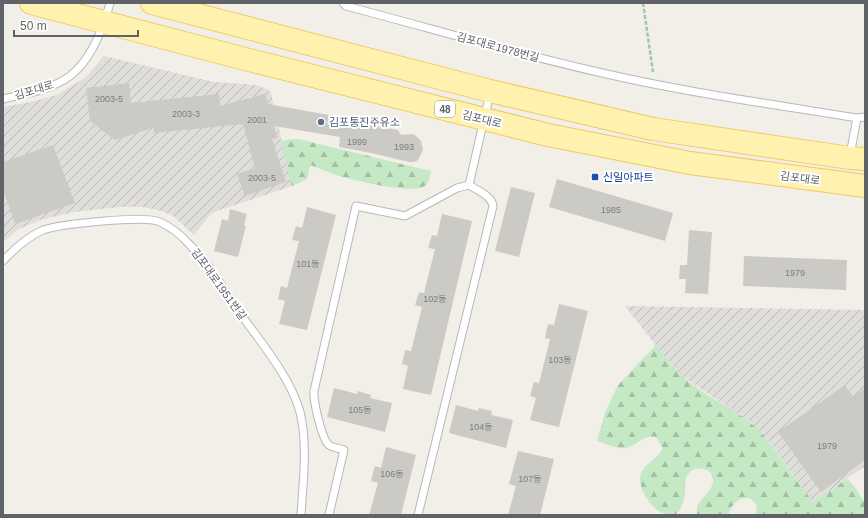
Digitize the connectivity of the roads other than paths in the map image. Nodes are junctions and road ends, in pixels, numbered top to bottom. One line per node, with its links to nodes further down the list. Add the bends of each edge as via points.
1 (31, 3): 4 (main road, 김포대로 / 48)
2 (152, 3): 5 (main road)
3 (343, 3): 8 (lane, 김포대로1978번길, via 346,6 537,57 655,84)
4 (107, 13): 6 (lane, 김포대로, via 92,50 70,76 46,88); 9 (main road, 김포대로 / 48)
5 (490, 91): 9 (lane); 10 (main road, via 653,129)
6 (3, 99)
7 (865, 117): 8 (lane, 김포대로1978번길)
8 (857, 118): 10 (lane)
9 (484, 119): 11 (lane); 12 (main road, 김포대로 / 48, via 548,135 690,163)
10 (857, 158)
11 (469, 186): 15 (lane, via 457,188 405,216 356,206 314,391 314,402 325,440 331,446 344,450); 16 (lane, via 489,197 493,206)
12 (865, 186)
13 (3, 261): 14 (lane, 김포대로1951번길, via 28,238 44,230 64,225 151,220 180,235 218,281 281,372 296,400 303,436)
14 (301, 515)
15 (329, 515)
16 (418, 515)

